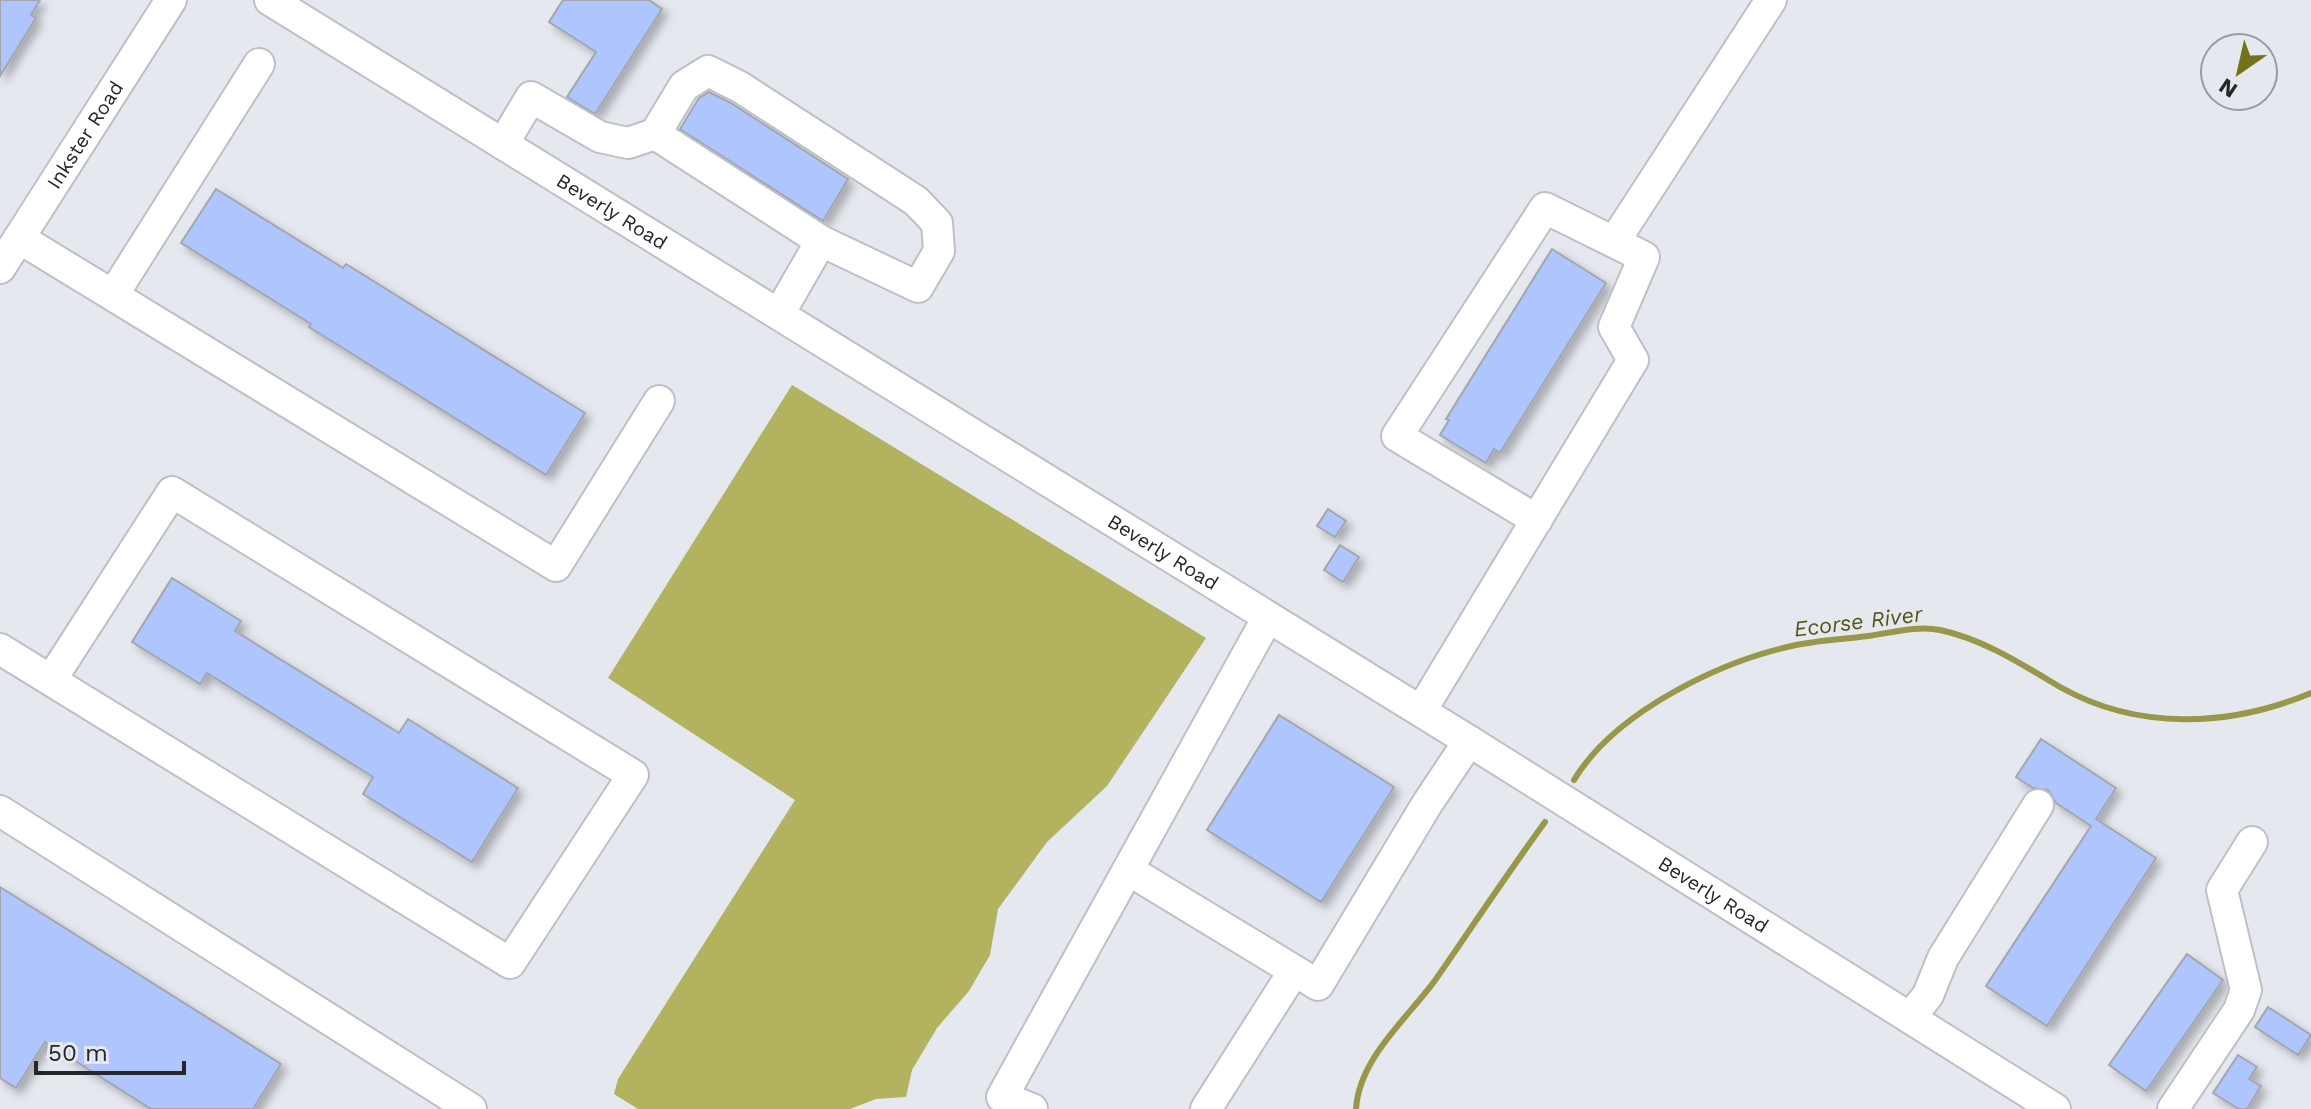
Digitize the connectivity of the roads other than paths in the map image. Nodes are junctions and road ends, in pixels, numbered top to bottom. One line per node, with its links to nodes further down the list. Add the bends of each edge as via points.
1 (171, 0): 7 (street, Inkster Road)
2 (270, 0): 6 (street, Beverly Road)
3 (1771, 0): 9 (street)
4 (259, 64): 11 (street)
5 (655, 134): 6 (street, via 628,143 600,137 531,97); 8 (street); 8 (street, via 684,86 708,71 916,201 937,223 939,251 918,287)
6 (503, 144): 12 (street, Beverly Road)
7 (19, 238): 10 (street, Inkster Road); 11 (street)
8 (821, 241): 12 (street)
9 (1614, 242): 14 (street, via 1644,257 1614,327 1633,360); 14 (street, via 1545,208 1397,436)
10 (0, 268)
11 (113, 295): 13 (street, via 556,566)
12 (779, 314): 15 (street, Beverly Road)
13 (659, 401)
14 (1537, 520): 18 (street)
15 (1268, 617): 18 (street, Beverly Road); 23 (street)
16 (0, 649): 17 (street)
17 (51, 680): 17 (street, via 510,963 633,775 172,492)
18 (1421, 711): 19 (street, Beverly Road)
19 (1469, 741): 24 (street, via 1318,985); 25 (street, Beverly Road)
20 (2038, 805): 25 (street)
21 (0, 811): 26 (street)
22 (2252, 842): 30 (street, via 2222,890 2246,990 2239,1010)
23 (1130, 871): 24 (street); 27 (street, via 1002,1097)
24 (1294, 971): 28 (street)
25 (1910, 1018): 29 (street, Beverly Road)
26 (471, 1109)
27 (1031, 1109)
28 (1206, 1109)
29 (2055, 1109)
30 (2173, 1109)

